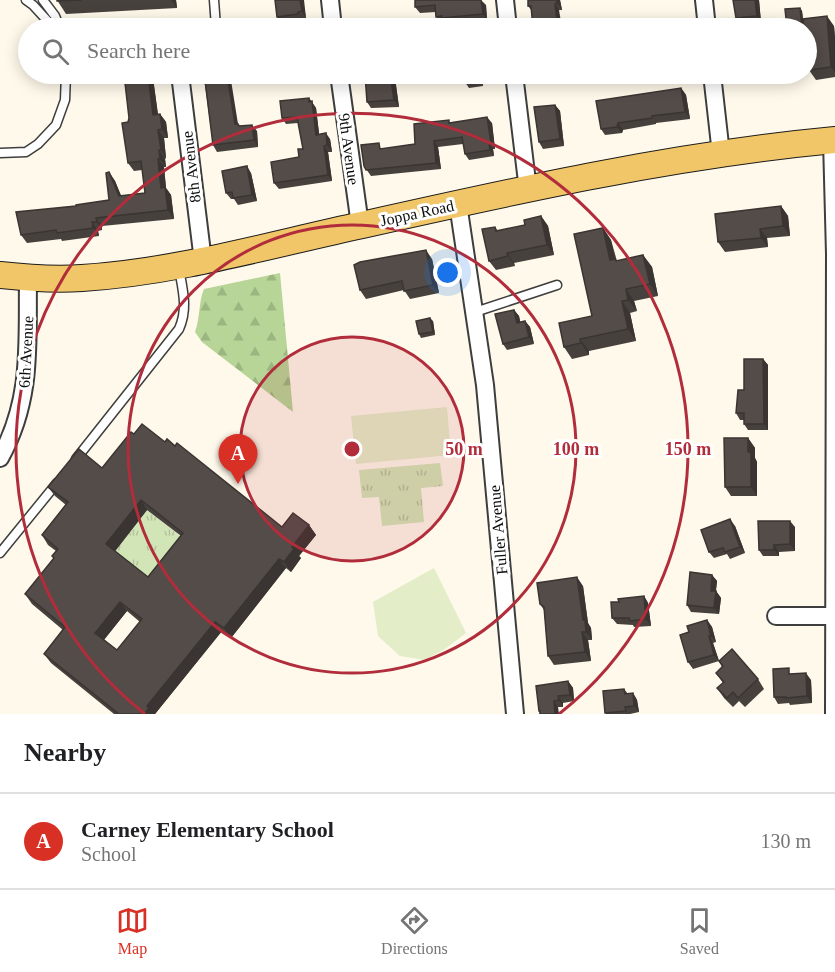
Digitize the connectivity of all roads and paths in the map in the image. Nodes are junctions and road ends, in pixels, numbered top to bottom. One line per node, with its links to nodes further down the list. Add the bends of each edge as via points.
1 (26, 0): 7 (lane)
2 (43, 0): 8 (lane)
3 (214, 0): 9 (lane)
4 (330, 0): 10 (street)
5 (505, 0): 11 (street)
6 (704, 0): 12 (street)
7 (45, 18)
8 (56, 18)
9 (215, 18)
10 (332, 18)
11 (507, 18)
12 (706, 18)
13 (66, 84): 19 (lane, via 65,100 56,125 38,144 26,152)
14 (181, 84): 24 (street, 8th Avenue)
15 (340, 84): 23 (street, 9th Avenue)
16 (514, 84): 21 (street)
17 (713, 84): 20 (street)
18 (833, 140): 20 (main road, Joppa Road); 35 (street)
19 (0, 153)
20 (721, 154): 21 (main road, Joppa Road)
21 (528, 190): 22 (main road, Joppa Road)
22 (458, 204): 23 (main road, Joppa Road); 29 (street, Fuller Avenue)
23 (360, 225): 24 (main road, Joppa Road)
24 (203, 261): 25 (main road, Joppa Road)
25 (178, 266): 27 (main road, Joppa Road, via 79,279); 31 (lane, via 185,303 179,329)
26 (0, 275): 27 (main road, Joppa Road)
27 (28, 278): 30 (street, 6th Avenue, via 25,392 18,419)
28 (557, 285): 29 (lane)
29 (475, 312): 36 (street, Fuller Avenue)
30 (0, 458)
31 (68, 470)
32 (60, 479): 33 (lane)
33 (0, 553)
34 (776, 616): 35 (street)
35 (835, 616): 37 (street)
36 (515, 714)
37 (834, 714)

